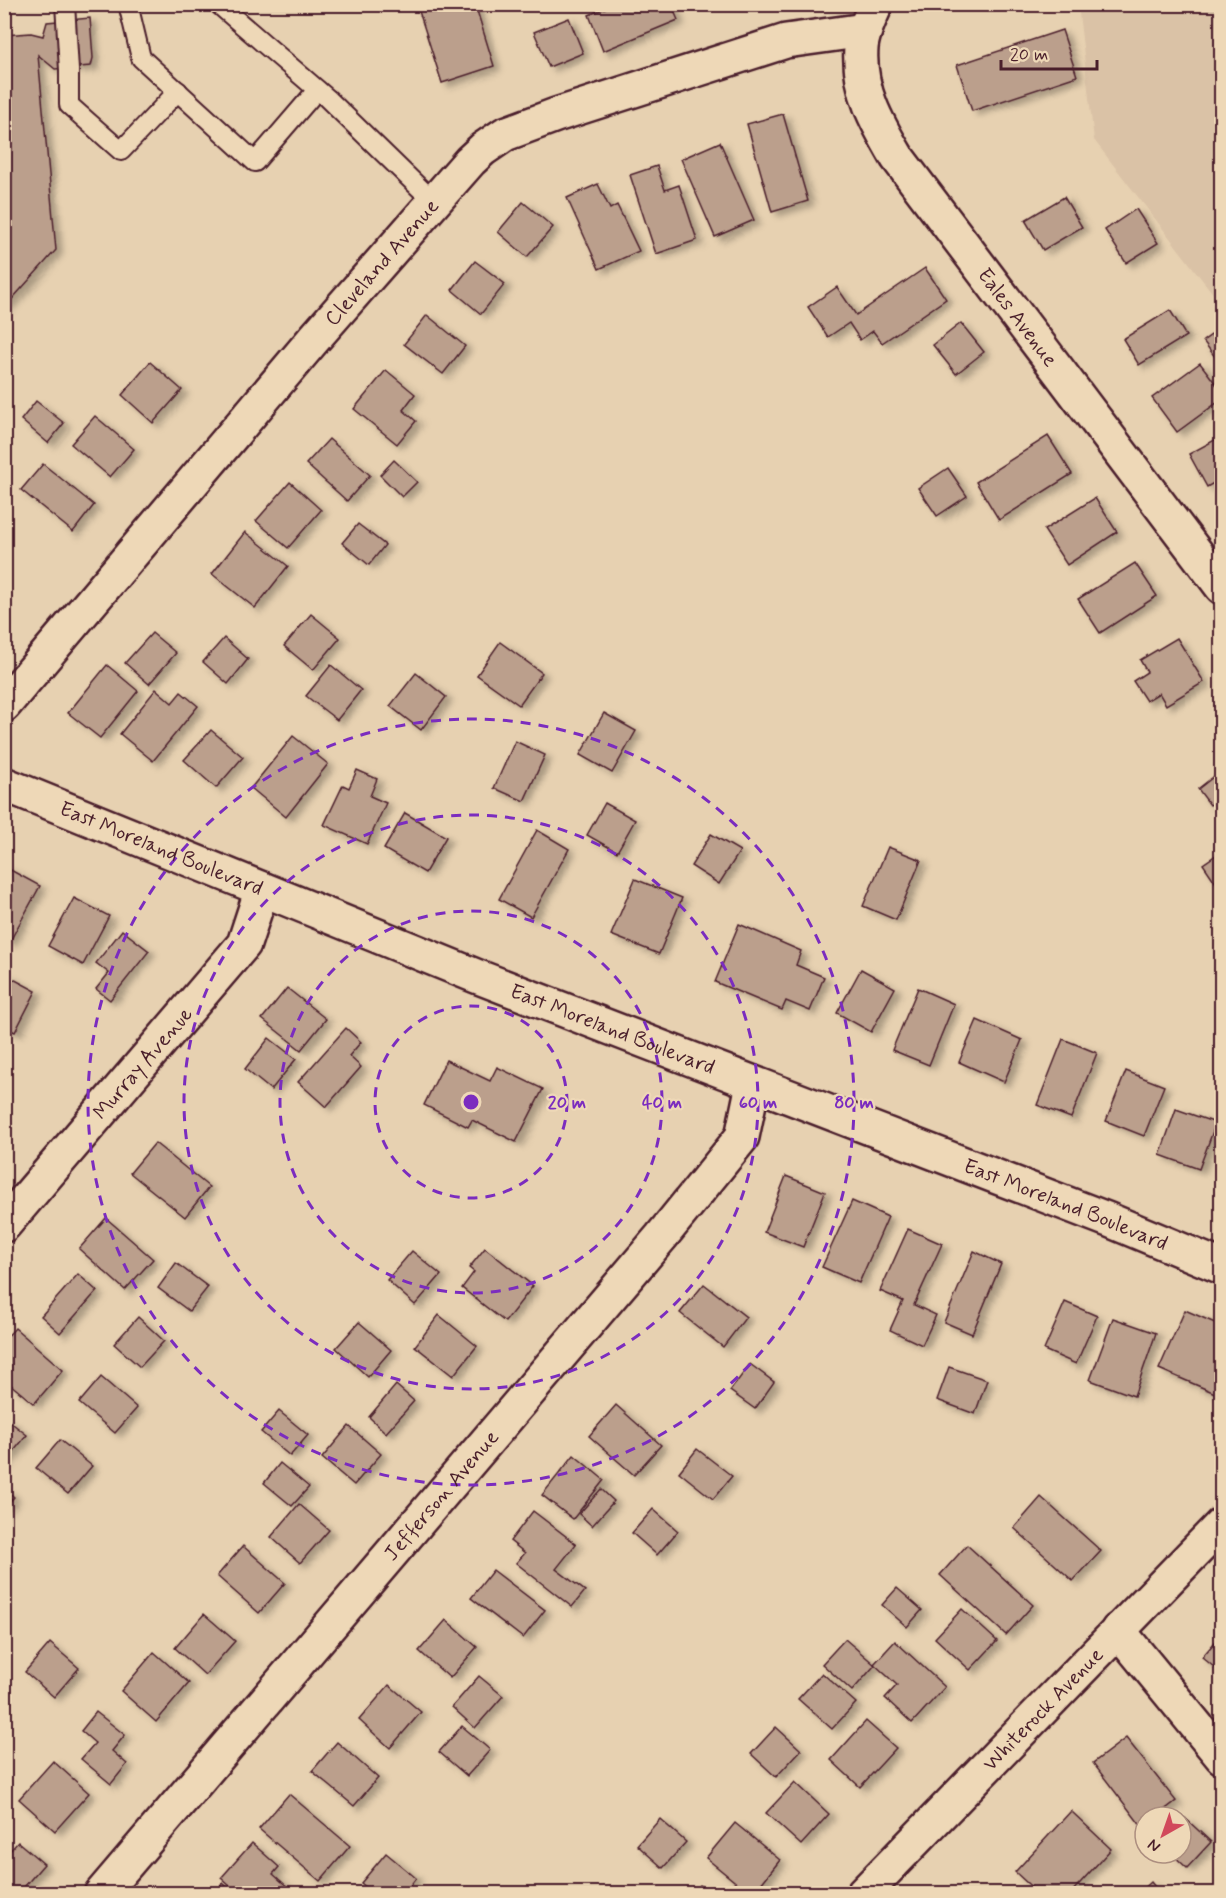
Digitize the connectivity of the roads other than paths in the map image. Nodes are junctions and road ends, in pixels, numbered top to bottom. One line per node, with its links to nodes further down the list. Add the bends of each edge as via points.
1 (65, 4): 6 (lane, via 69,105 121,151)
2 (128, 4): 6 (lane, via 141,58)
3 (218, 4): 5 (lane)
4 (871, 17): 7 (street, Cleveland Avenue, via 786,41 506,134 470,161); 8 (street, Eales Avenue, via 861,47 862,79 874,118 897,157)
5 (317, 90): 6 (lane, via 255,162); 7 (lane)
6 (178, 91)
7 (434, 202): 9 (street, Cleveland Avenue)
8 (1221, 587)
9 (4, 705)
10 (4, 784): 11 (street, East Moreland Boulevard)
11 (262, 889): 12 (street, East Moreland Boulevard); 13 (street, Murray Avenue, via 244,944)
12 (753, 1084): 14 (street, East Moreland Boulevard); 18 (street, Jefferson Avenue, via 742,1137)
13 (4, 1226)
14 (1221, 1267)
15 (1221, 1524): 16 (street, Whiterock Avenue)
16 (1118, 1630): 17 (street); 19 (street, Whiterock Avenue)
17 (1221, 1757)
18 (101, 1893)
19 (863, 1893)

